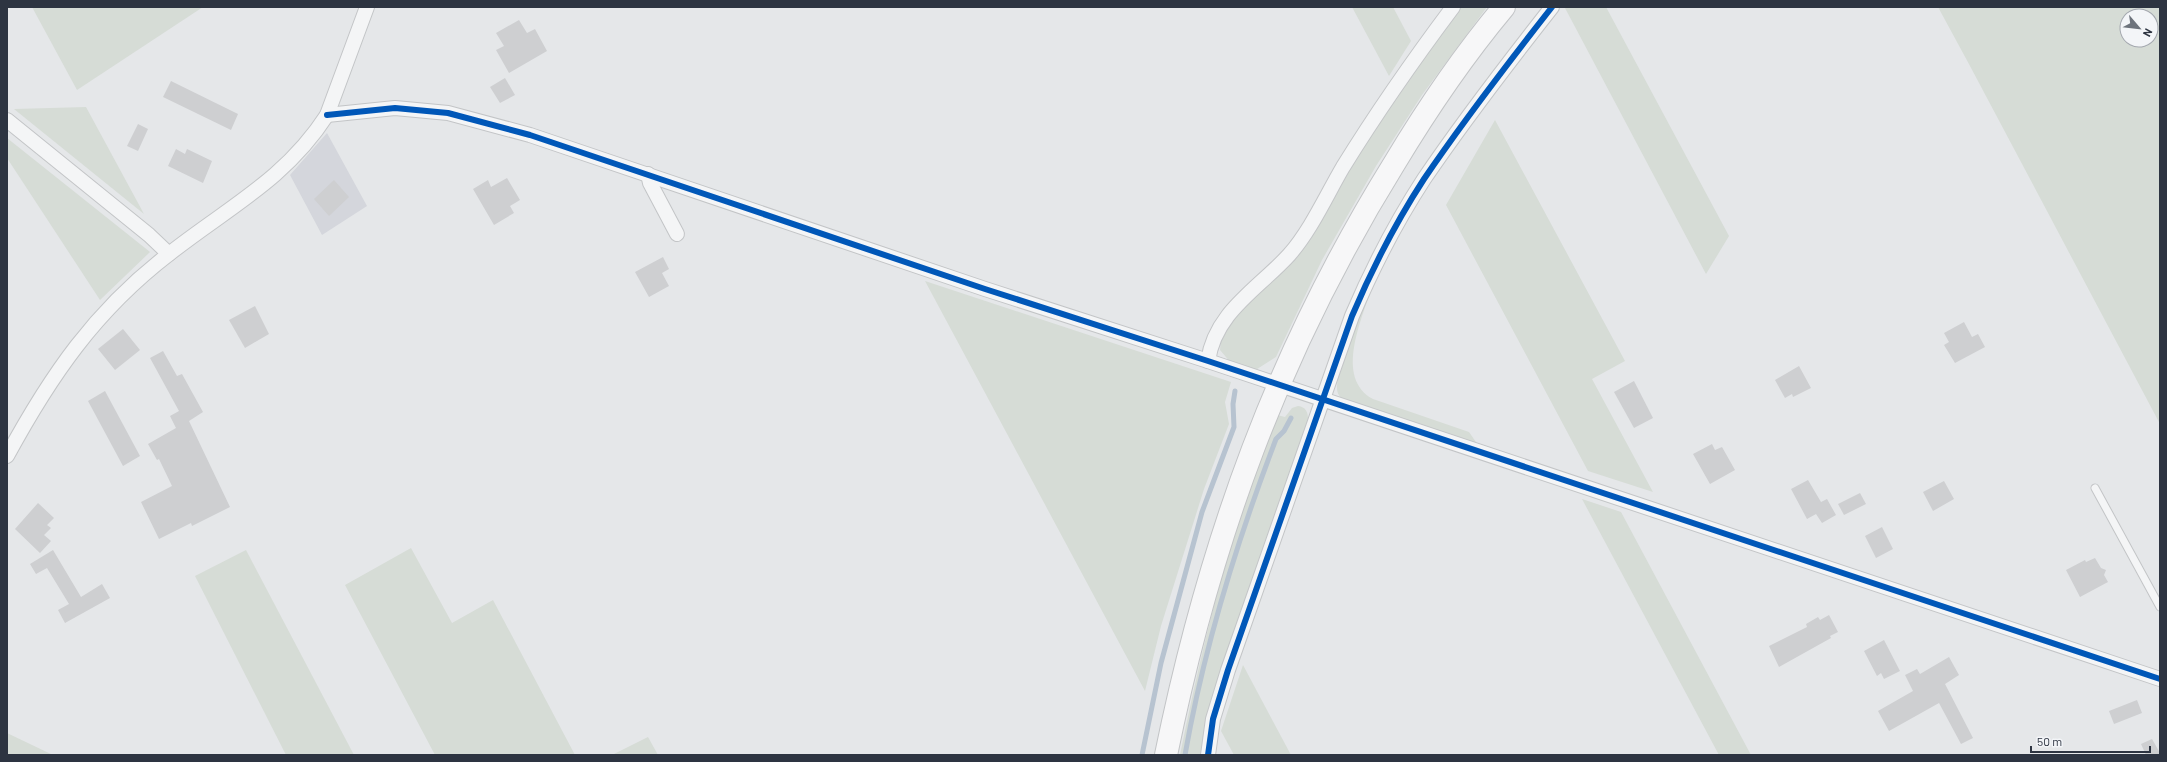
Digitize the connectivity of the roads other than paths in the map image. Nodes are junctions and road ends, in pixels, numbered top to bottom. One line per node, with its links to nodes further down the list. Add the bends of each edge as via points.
1 (367, 7): 5 (street)
2 (1453, 7): 10 (street, via 1406,70 1313,220 1289,254 1227,315 1210,348)
3 (1504, 7): 11 (main road, via 1462,60 1381,184 1335,265)
4 (1552, 7): 12 (street, via 1487,91 1424,181 1366,283)
5 (327, 115): 7 (street, via 395,108 448,113 530,135); 9 (street, via 302,148 270,179)
6 (7, 120): 9 (street)
7 (648, 174): 8 (street, via 650,184); 10 (street, via 985,289)
8 (677, 234)
9 (169, 254): 13 (street, via 112,305 75,347 45,390)
10 (1208, 361): 11 (street)
11 (1278, 385): 12 (street); 17 (main road, via 1242,476 1211,569)
12 (1322, 400): 16 (street); 18 (street, via 1228,670 1213,719)
13 (7, 456)
14 (2094, 488): 15 (lane)
15 (2160, 607)
16 (2160, 679)
17 (1166, 755)
18 (1208, 755)

